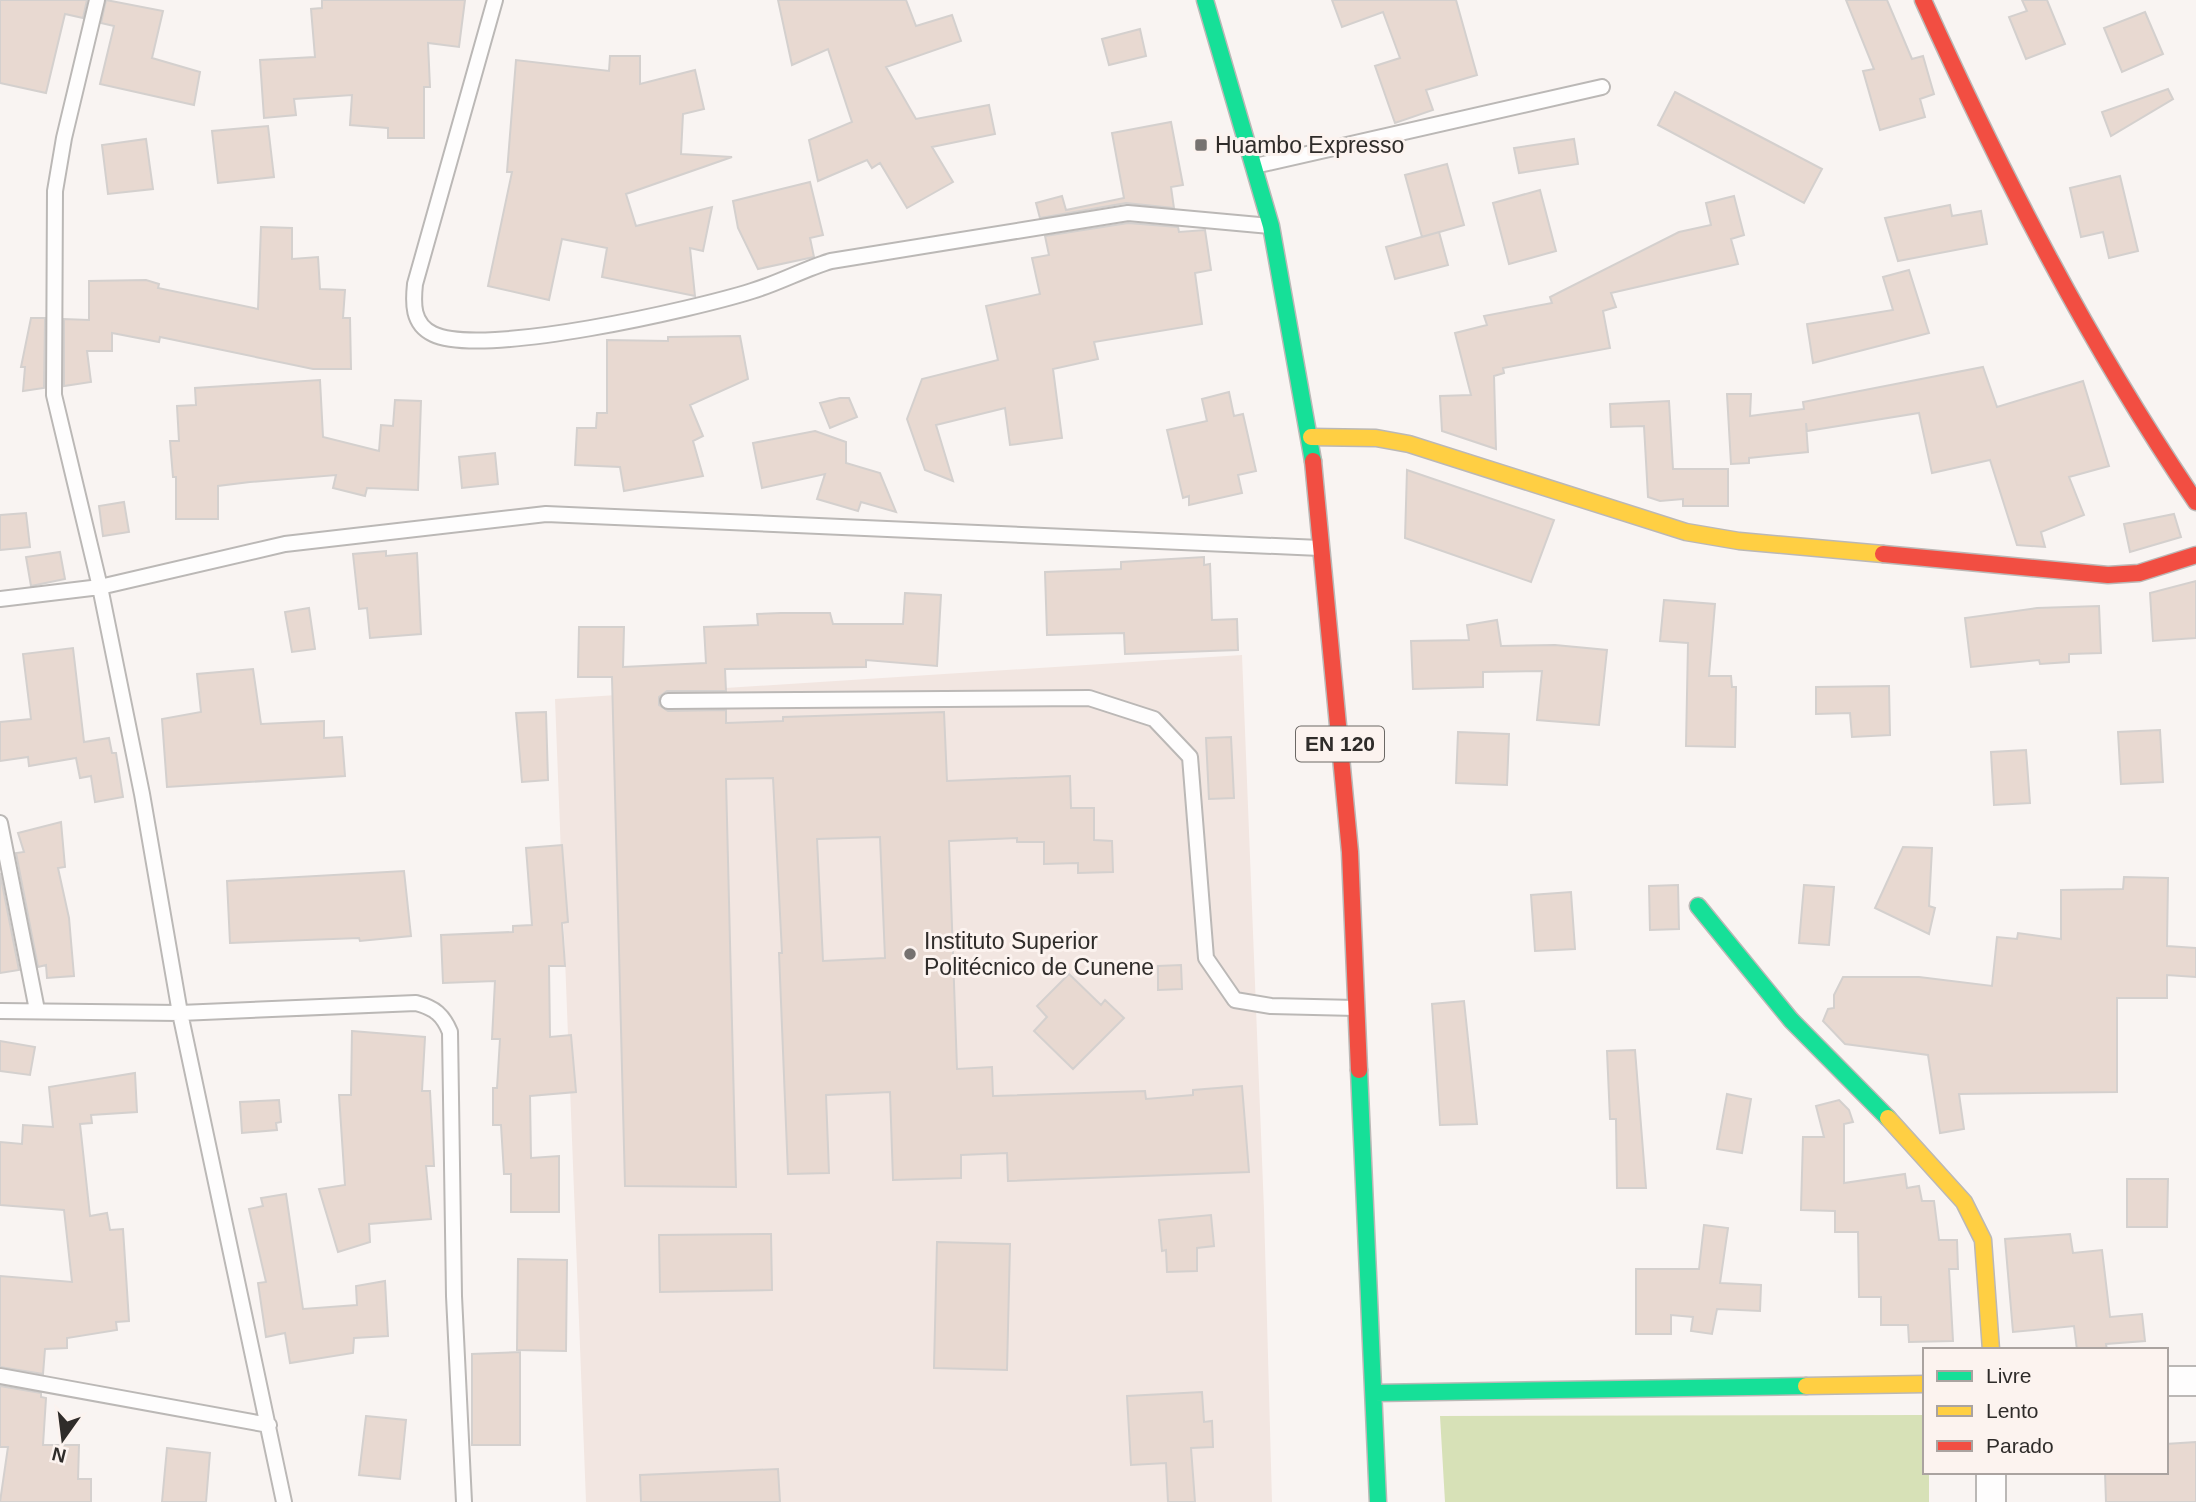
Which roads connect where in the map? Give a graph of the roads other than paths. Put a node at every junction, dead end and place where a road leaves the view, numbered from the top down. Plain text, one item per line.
1 (97, 0) edge
2 (495, 0) edge
3 (1205, 0) edge
4 (1923, 0) edge
5 (1602, 87) dead end
6 (1256, 166) junction
7 (1271, 226) junction
8 (1311, 437) junction
9 (2196, 502) edge
10 (1322, 548) junction
11 (2196, 555) edge
12 (100, 587) junction
13 (0, 599) edge
14 (668, 701) dead end
15 (0, 823) edge
16 (1698, 906) dead end
17 (1357, 1008) junction
18 (37, 1010) junction
19 (0, 1011) edge
20 (180, 1013) junction
21 (1992, 1348) edge
22 (0, 1376) edge
23 (2168, 1381) edge
24 (2196, 1381) edge
25 (1923, 1384) edge
26 (1375, 1393) junction
27 (269, 1426) junction
28 (1991, 1474) edge
29 (284, 1502) edge
30 (464, 1502) edge
31 (1378, 1502) edge
32 (1991, 1502) edge

1 - 12 lane
2 - 7 lane
3 - 6 street, EN 120
4 - 9 street
5 - 6 lane
6 - 7 street, EN 120
7 - 8 street, EN 120
8 - 10 street, EN 120
8 - 11 street
10 - 12 lane
10 - 17 street, EN 120
12 - 13 lane
12 - 20 lane
14 - 17 lane
15 - 18 lane
16 - 21 street
17 - 26 street, EN 120
18 - 19 lane
18 - 20 lane
20 - 27 lane
20 - 30 lane
22 - 27 lane
23 - 24 street
25 - 26 street
26 - 31 street, EN 120
27 - 29 lane
28 - 32 street

